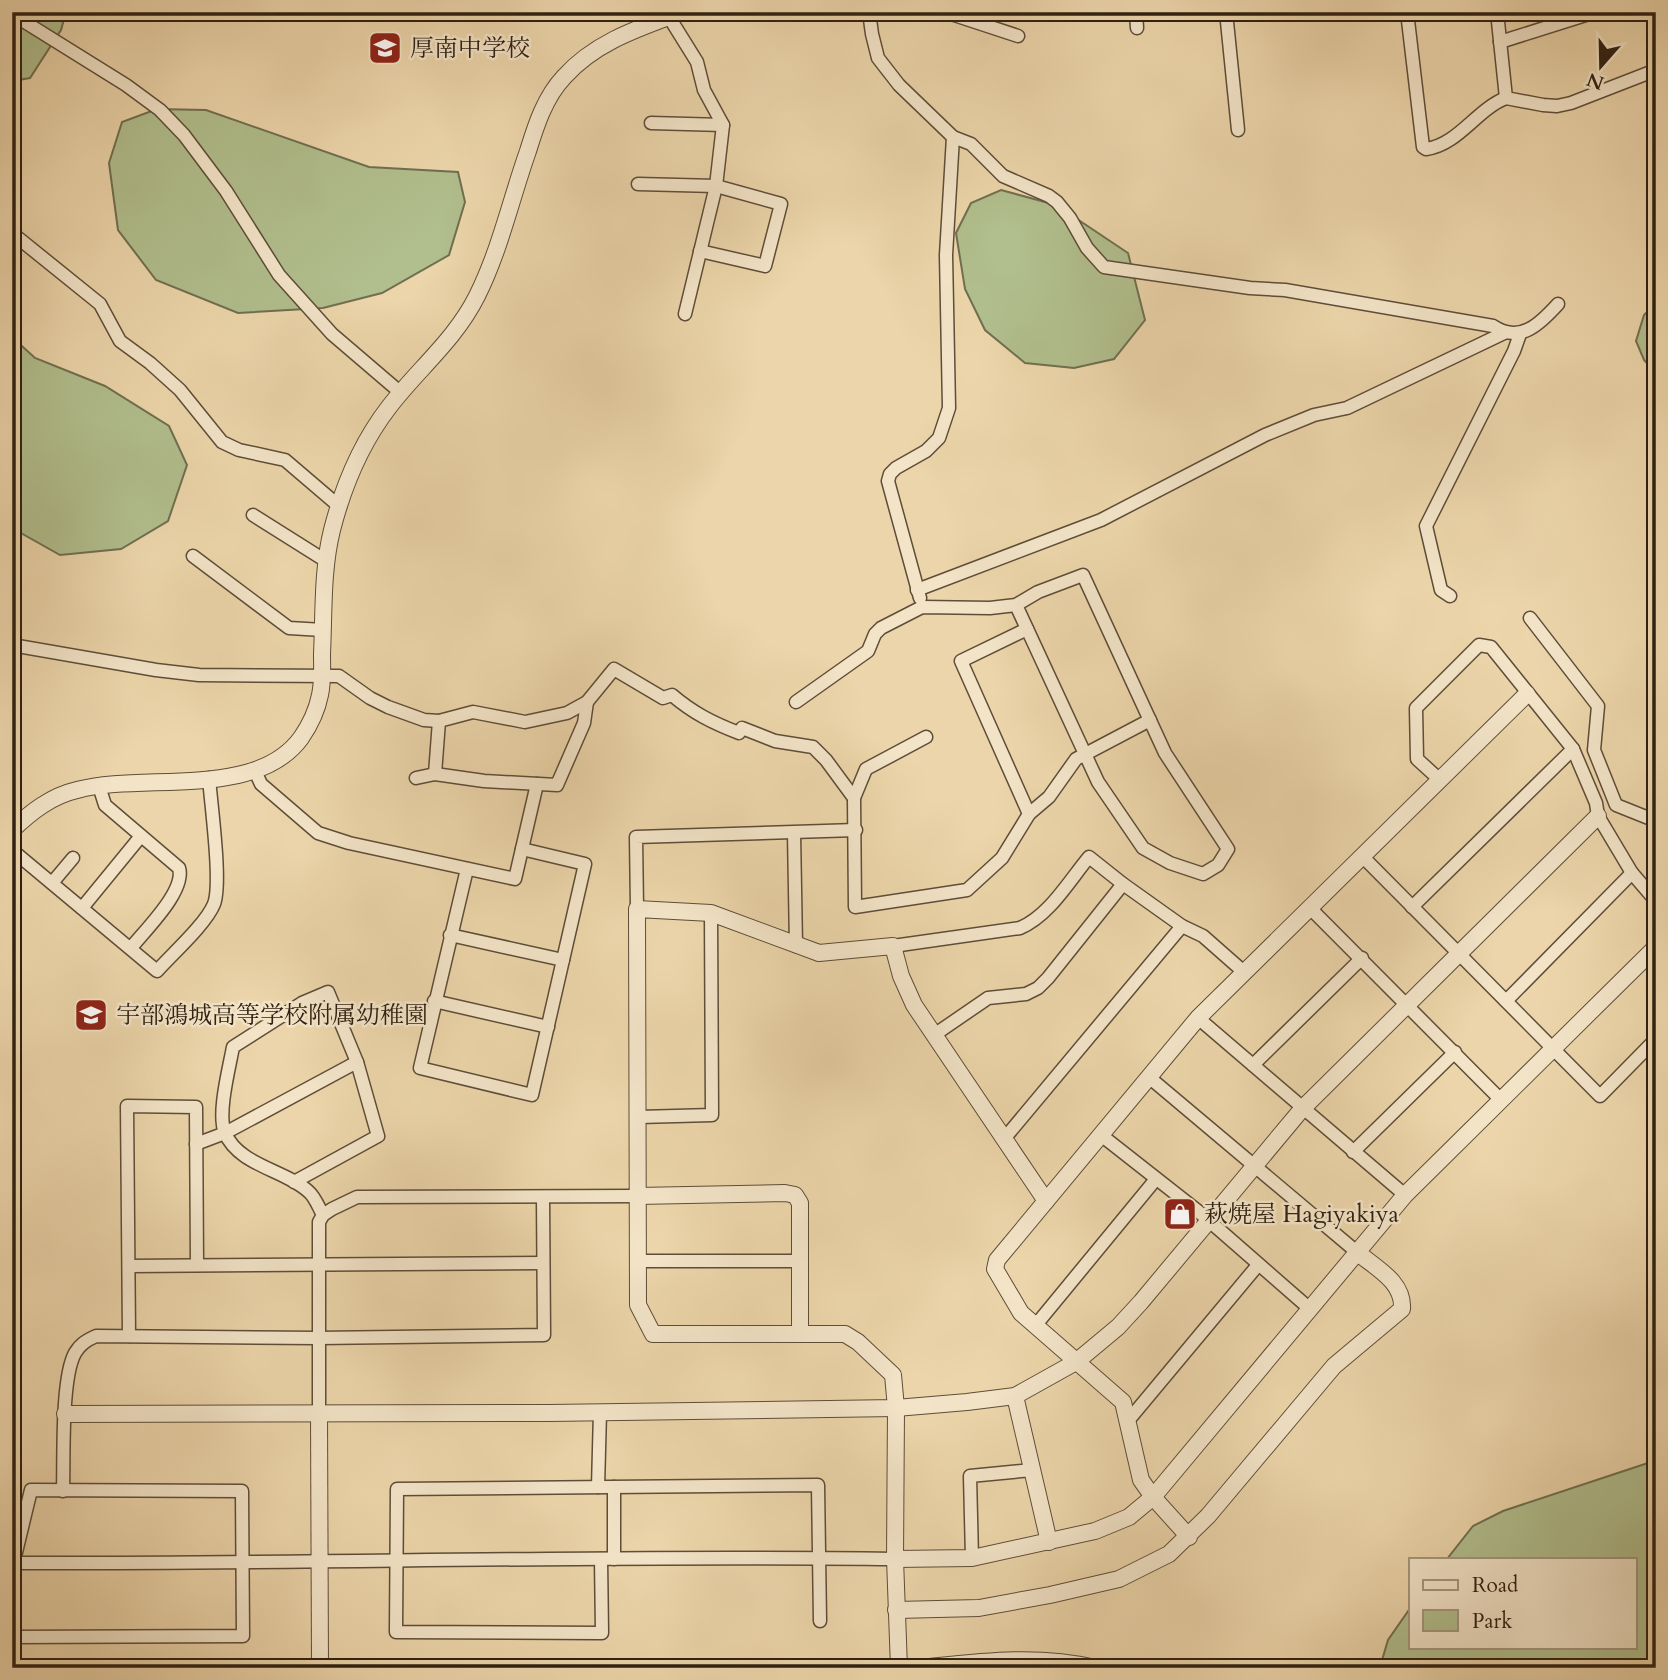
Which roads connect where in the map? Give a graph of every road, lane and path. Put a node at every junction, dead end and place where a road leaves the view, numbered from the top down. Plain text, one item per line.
1 (869, 12) edge
2 (945, 12) edge
3 (1136, 12) edge
4 (1226, 12) edge
5 (1407, 12) edge
6 (1497, 12) edge
7 (1595, 12) edge
8 (12, 13) edge
9 (675, 15) edge
10 (1137, 28) dead end
11 (1018, 36) dead end
12 (1500, 42) junction
13 (1656, 70) edge
14 (1506, 99) junction
15 (651, 123) dead end
16 (723, 125) junction
17 (1238, 130) dead end
18 (953, 137) junction
19 (638, 184) dead end
20 (716, 186) junction
21 (12, 233) edge
22 (700, 251) junction
23 (1558, 304) dead end
24 (685, 314) dead end
25 (1504, 333) junction
26 (1520, 334) junction
27 (401, 393) junction
28 (340, 508) junction
29 (253, 515) dead end
30 (193, 556) dead end
31 (326, 561) junction
32 (917, 590) junction
33 (1450, 596) dead end
34 (1016, 605) junction
35 (922, 607) junction
36 (1530, 618) dead end
37 (1027, 629) junction
38 (323, 630) junction
39 (12, 645) edge
40 (321, 676) junction
41 (1527, 694) junction
42 (587, 702) junction
43 (796, 702) dead end
44 (1150, 720) junction
45 (439, 721) junction
46 (926, 737) dead end
47 (1573, 749) junction
48 (1084, 754) junction
49 (255, 771) junction
50 (435, 774) junction
51 (209, 778) junction
52 (415, 778) dead end
53 (1440, 780) junction
54 (537, 784) junction
55 (99, 786) junction
56 (854, 798) junction
57 (1029, 814) junction
58 (1598, 816) junction
59 (1656, 821) edge
60 (12, 830) edge
61 (856, 830) junction
62 (794, 833) junction
63 (141, 836) junction
64 (522, 849) junction
65 (12, 850) edge
66 (1363, 857) junction
67 (73, 858) dead end
68 (467, 869) junction
69 (1632, 873) junction
70 (52, 883) junction
71 (1123, 884) junction
72 (1656, 901) edge
73 (1412, 907) junction
74 (82, 908) junction
75 (636, 909) junction
76 (1311, 909) junction
77 (711, 913) junction
78 (1182, 926) junction
79 (450, 935) junction
80 (796, 946) junction
81 (893, 946) junction
82 (1656, 947) edge
83 (131, 948) junction
84 (1458, 955) junction
85 (1362, 958) junction
86 (563, 960) junction
87 (1245, 973) junction
88 (434, 1001) junction
89 (1506, 1001) junction
90 (1408, 1005) junction
91 (1198, 1018) junction
92 (548, 1027) junction
93 (934, 1035) junction
94 (1656, 1040) edge
95 (1552, 1049) junction
96 (1455, 1052) junction
97 (357, 1062) junction
98 (1253, 1065) junction
99 (1150, 1079) junction
100 (1501, 1100) junction
101 (1302, 1109) junction
102 (639, 1117) junction
103 (225, 1133) junction
104 (1101, 1135) junction
105 (1004, 1139) junction
106 (197, 1144) junction
107 (1353, 1152) junction
108 (1254, 1167) junction
109 (1156, 1179) junction
110 (295, 1182) junction
111 (1405, 1195) junction
112 (637, 1196) junction
113 (544, 1197) junction
114 (1046, 1201) junction
115 (323, 1215) junction
116 (1209, 1221) junction
117 (1358, 1253) junction
118 (638, 1261) junction
119 (799, 1261) junction
120 (542, 1263) junction
121 (318, 1264) junction
122 (197, 1265) junction
123 (1258, 1265) junction
124 (129, 1266) junction
125 (1310, 1309) junction
126 (1034, 1326) junction
127 (800, 1334) junction
128 (129, 1336) junction
129 (318, 1338) junction
130 (1076, 1362) junction
131 (1015, 1396) junction
132 (896, 1408) junction
133 (319, 1412) junction
134 (600, 1412) junction
135 (65, 1414) junction
136 (1128, 1422) junction
137 (1032, 1470) junction
138 (598, 1487) junction
139 (614, 1487) junction
140 (63, 1491) junction
141 (1153, 1497) junction
142 (1189, 1537) junction
143 (1049, 1542) junction
144 (820, 1558) junction
145 (972, 1558) junction
146 (607, 1559) junction
147 (895, 1559) junction
148 (395, 1560) junction
149 (319, 1561) junction
150 (242, 1564) junction
151 (13, 1566) edge
152 (897, 1610) junction
153 (820, 1621) dead end
154 (12, 1637) edge
155 (320, 1668) edge
156 (899, 1668) edge
157 (920, 1668) edge
158 (1095, 1668) edge

1 - 18 street
2 - 11 street
3 - 10 street
4 - 17 street
5 - 14 street
6 - 12 street
7 - 12 street
8 - 27 street
9 - 16 street
9 - 27 street
12 - 14 street
13 - 14 street
15 - 16 street
16 - 20 street
18 - 25 street
18 - 32 street
19 - 20 street
20 - 22 street
20 - 22 street
21 - 28 street
22 - 24 street
23 - 26 street
25 - 26 street
25 - 32 street
26 - 33 street
27 - 28 street
28 - 31 street
29 - 31 street
30 - 38 street
31 - 38 street
32 - 35 street
34 - 35 street
34 - 37 street
34 - 44 street
35 - 43 street
36 - 59 street
37 - 48 street
37 - 57 street
38 - 40 street
39 - 40 street
40 - 45 street
40 - 49 street
41 - 47 street
41 - 53 street
41 - 53 street
42 - 45 street
42 - 54 street
42 - 56 street
44 - 48 street
44 - 48 street
45 - 50 street
46 - 56 street
47 - 58 street
47 - 73 street
48 - 57 street
49 - 51 street
49 - 68 street
50 - 52 street
50 - 54 street
51 - 55 street
51 - 83 street
53 - 66 street
54 - 64 street
55 - 60 street
55 - 63 street
56 - 61 street
57 - 61 street
58 - 69 street
58 - 84 street
61 - 62 street
62 - 75 street
62 - 80 street
63 - 74 street
63 - 83 street
64 - 68 street
64 - 86 street
65 - 70 street
66 - 73 street
66 - 76 street
67 - 70 street
68 - 79 street
69 - 72 street
69 - 89 street
70 - 74 street
71 - 78 street
71 - 81 street
71 - 93 street
73 - 84 street
74 - 83 street
75 - 77 street
75 - 102 street
76 - 85 street
76 - 87 street
77 - 80 street
77 - 102 street
78 - 87 street
78 - 105 street
79 - 86 street
79 - 88 street
80 - 81 street
81 - 93 street
82 - 95 street
84 - 89 street
84 - 90 street
85 - 90 street
85 - 98 street
86 - 92 street
87 - 91 street
88 - 92 street
88 - 92 street
89 - 95 street
90 - 96 street
90 - 101 street
91 - 98 street
91 - 99 street
93 - 105 street
94 - 95 street
95 - 100 street
96 - 100 street
96 - 107 street
97 - 103 street
97 - 103 street
97 - 110 street
98 - 101 street
99 - 104 street
99 - 108 street
100 - 111 street
101 - 107 street
101 - 108 street
102 - 112 street
103 - 106 street
103 - 110 street
104 - 109 street
104 - 114 street
105 - 114 street
106 - 122 street
106 - 124 street
107 - 111 street
108 - 116 street
108 - 117 street
109 - 116 street
109 - 126 street
110 - 115 street
111 - 117 street
112 - 113 street
112 - 118 street
112 - 119 street
113 - 115 street
113 - 120 street
114 - 126 street
115 - 121 street
116 - 123 street
116 - 130 street
117 - 125 street
117 - 142 street
118 - 119 street
118 - 127 street
119 - 127 street
120 - 121 street
120 - 129 street
121 - 122 street
121 - 129 street
122 - 124 street
123 - 125 street
123 - 136 street
124 - 128 street
125 - 141 street
126 - 130 street
127 - 132 street
128 - 129 street
128 - 135 street
129 - 133 street
130 - 131 street
130 - 136 street
131 - 132 street
131 - 137 street
132 - 134 street
132 - 147 street
133 - 134 street
133 - 135 street
133 - 149 street
134 - 138 street
135 - 140 street
136 - 141 street
137 - 143 street
137 - 145 street
138 - 139 street
138 - 148 street
139 - 144 street
139 - 146 street
140 - 150 street
140 - 151 street
141 - 142 street
141 - 143 street
142 - 152 street
143 - 145 street
144 - 146 street
144 - 147 street
144 - 153 street
145 - 147 street
146 - 148 street
146 - 148 street
147 - 152 street
148 - 149 street
149 - 150 street
149 - 155 street
150 - 151 street
150 - 154 street
152 - 156 street
157 - 158 street

